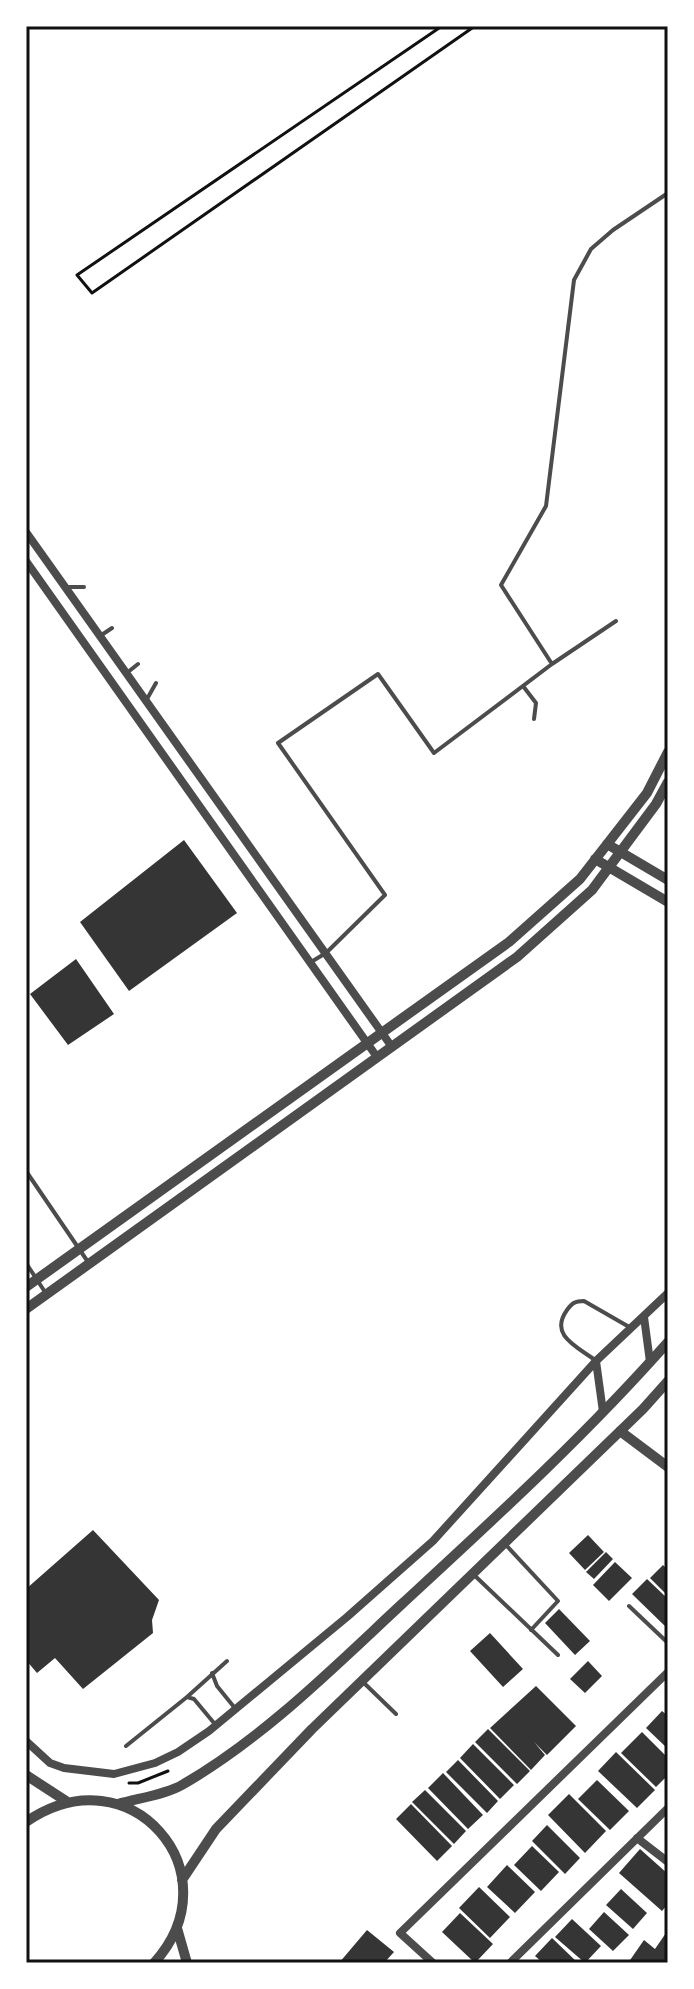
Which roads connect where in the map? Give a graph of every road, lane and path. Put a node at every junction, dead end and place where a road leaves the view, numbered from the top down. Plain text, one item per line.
1 (442, 26) edge
2 (475, 26) edge
3 (668, 193) edge
4 (26, 532) edge
5 (26, 561) edge
6 (65, 587) junction
7 (84, 587) dead end
8 (616, 621) dead end
9 (112, 628) dead end
10 (100, 636) junction
11 (138, 664) dead end
12 (552, 664) junction
13 (126, 673) junction
14 (156, 683) dead end
15 (523, 685) junction
16 (146, 701) junction
17 (534, 719) dead end
18 (668, 752) edge
19 (668, 782) edge
20 (607, 844) junction
21 (621, 851) junction
22 (595, 859) junction
23 (609, 867) junction
24 (668, 880) edge
25 (668, 902) edge
26 (326, 953) junction
27 (311, 962) junction
28 (383, 1034) junction
29 (368, 1044) junction
30 (392, 1047) junction
31 (377, 1057) junction
32 (26, 1171) edge
33 (79, 1249) junction
34 (26, 1263) edge
35 (89, 1264) junction
36 (36, 1280) junction
37 (26, 1287) edge
38 (668, 1293) edge
39 (46, 1294) junction
40 (26, 1309) edge
41 (644, 1317) junction
42 (631, 1328) junction
43 (668, 1342) edge
44 (596, 1361) junction
45 (650, 1362) junction
46 (668, 1381) edge
47 (603, 1412) junction
48 (620, 1431) junction
49 (668, 1467) edge
50 (505, 1544) junction
51 (473, 1574) junction
52 (629, 1606) dead end
53 (531, 1630) junction
54 (668, 1643) edge
55 (558, 1655) dead end
56 (227, 1661) dead end
57 (668, 1672) edge
58 (212, 1673) junction
59 (362, 1681) junction
60 (187, 1697) junction
61 (236, 1709) junction
62 (396, 1714) dead end
63 (216, 1725) junction
64 (26, 1741) edge
65 (126, 1746) dead end
66 (26, 1775) edge
67 (66, 1801) junction
68 (118, 1804) junction
69 (668, 1808) edge
70 (26, 1822) edge
71 (637, 1838) junction
72 (668, 1862) edge
73 (182, 1880) junction
74 (177, 1928) junction
75 (154, 1963) edge
76 (187, 1963) edge
77 (433, 1963) edge
78 (510, 1963) edge

1 - 2 path
3 - 12 lane
4 - 6 street
5 - 27 street
6 - 7 lane
6 - 10 street
8 - 12 lane
9 - 10 lane
10 - 13 street
11 - 13 lane
12 - 15 lane
13 - 16 street
14 - 16 lane
15 - 17 lane
15 - 26 lane
16 - 26 street
18 - 20 street
19 - 21 street
20 - 21 street
20 - 22 street
21 - 23 street
21 - 24 street
22 - 23 street
22 - 28 street
23 - 25 street
23 - 30 street
26 - 27 lane
26 - 28 street
27 - 29 street
28 - 29 street
28 - 30 street
29 - 31 street
29 - 33 street
30 - 31 street
31 - 35 street
32 - 33 lane
33 - 35 lane
33 - 36 street
34 - 36 lane
35 - 39 street
36 - 37 street
36 - 39 lane
38 - 41 street
39 - 40 street
41 - 42 street
41 - 45 street
42 - 44 street
42 - 44 lane
43 - 45 street
44 - 47 street
44 - 61 street
45 - 47 street
46 - 48 street
47 - 68 street
48 - 49 street
48 - 50 street
50 - 51 street
50 - 53 lane
51 - 53 lane
51 - 59 street
52 - 54 lane
53 - 55 lane
56 - 58 lane
57 - 77 street
58 - 60 lane
58 - 61 lane
59 - 62 lane
59 - 73 street
60 - 63 lane
60 - 65 lane
61 - 63 street
63 - 64 street
66 - 67 street
67 - 68 street
67 - 70 street
68 - 73 street
69 - 71 street
71 - 72 street
71 - 78 street
73 - 74 street
74 - 75 street
74 - 76 street

